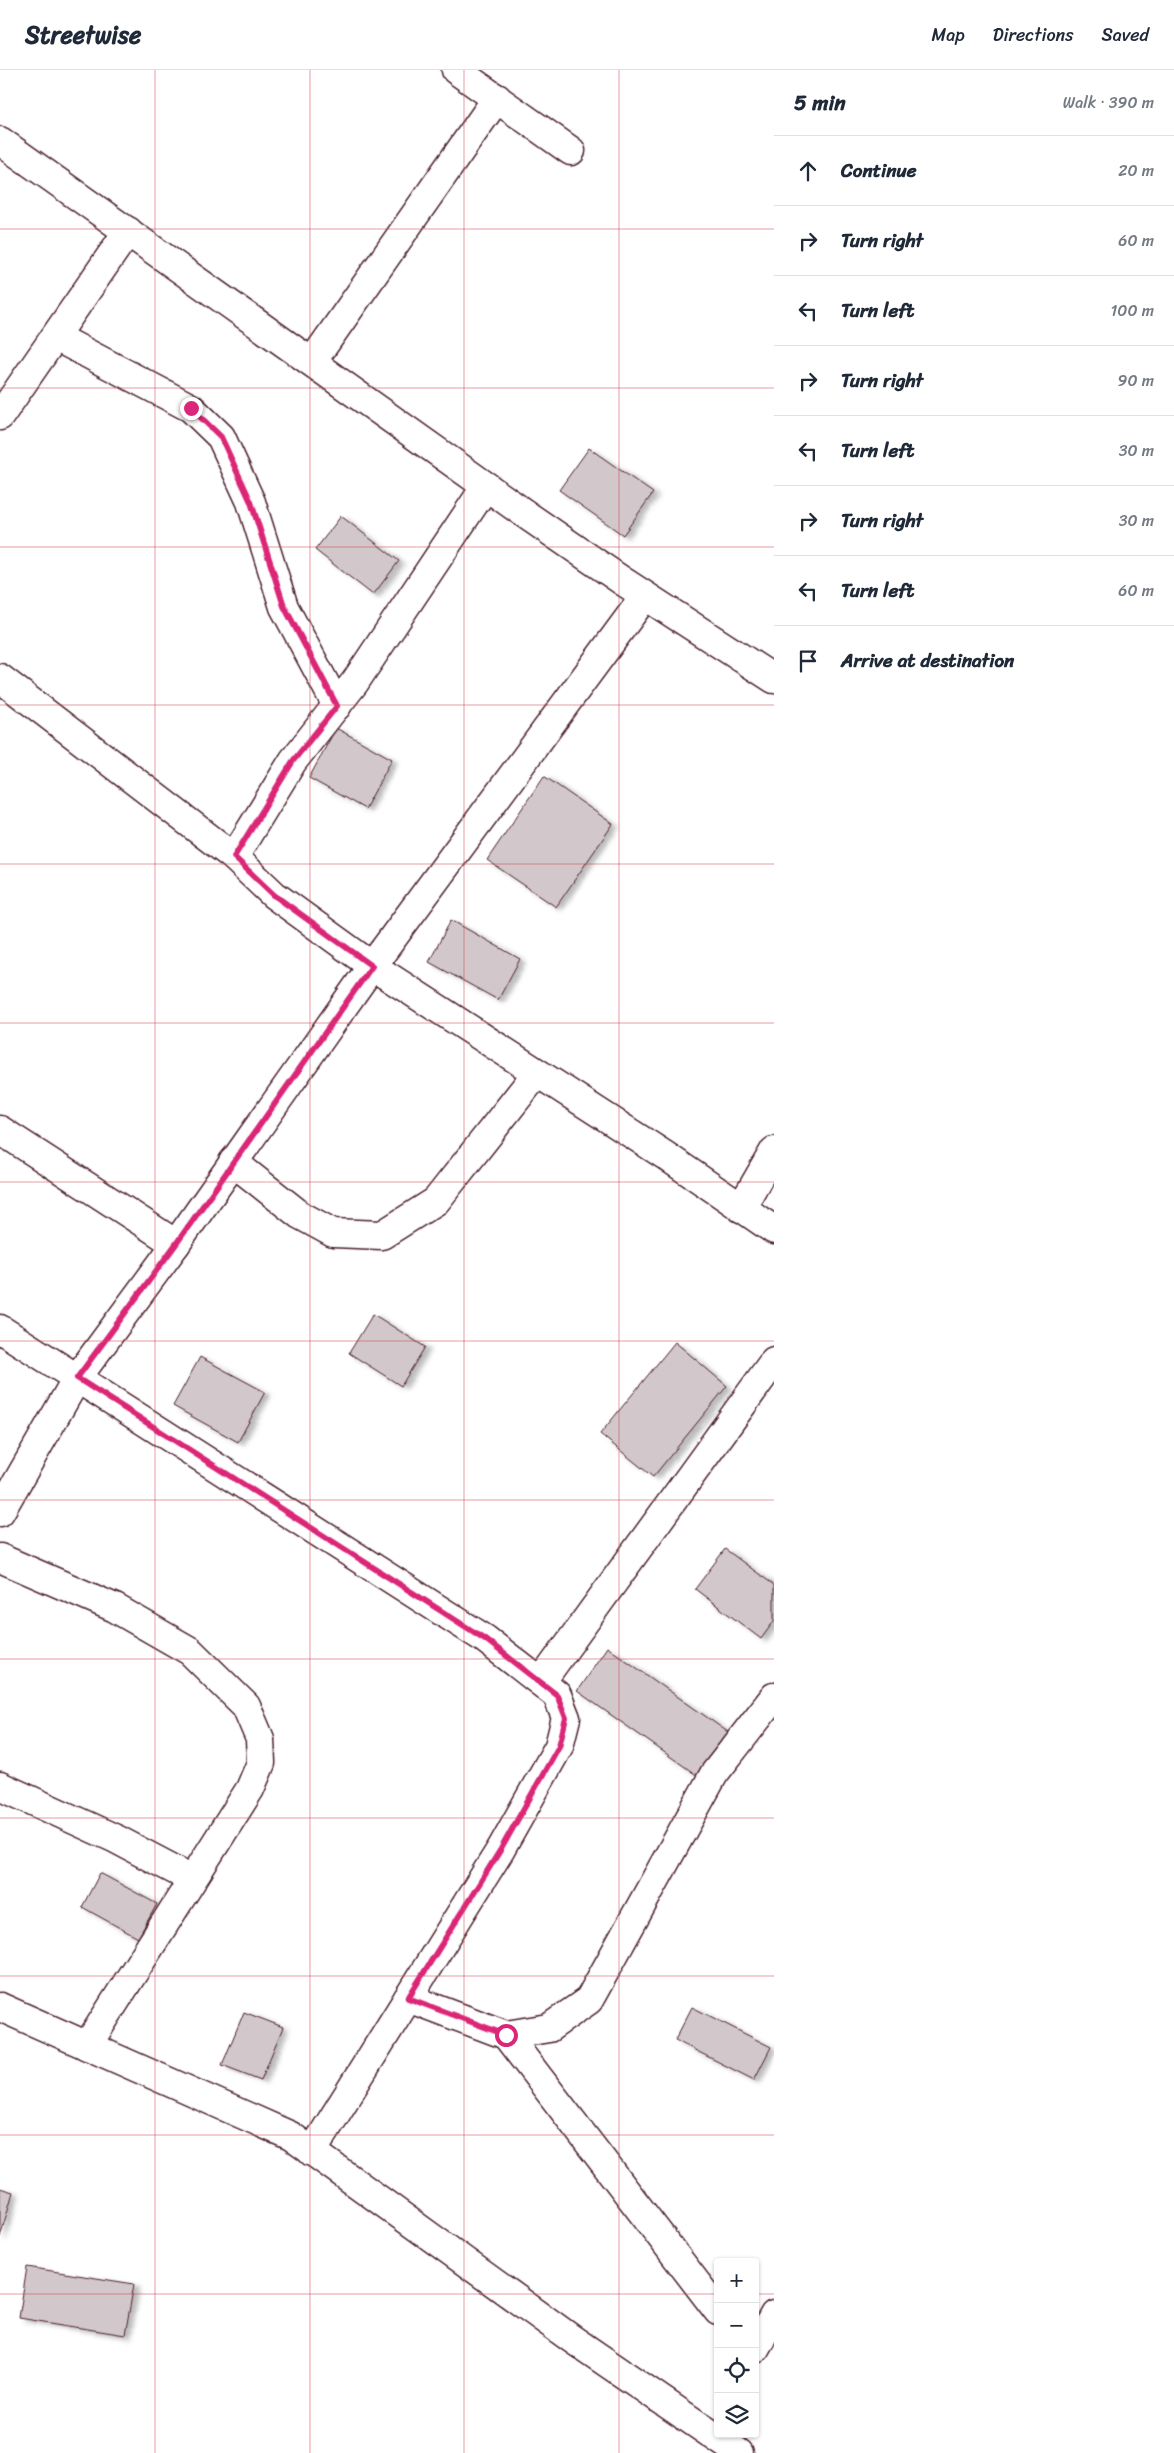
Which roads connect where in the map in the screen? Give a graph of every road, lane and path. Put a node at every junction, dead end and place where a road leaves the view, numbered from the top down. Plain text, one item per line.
1 (456, 70) edge
2 (496, 98) junction
3 (0, 141) edge
4 (571, 151) dead end
5 (128, 232) junction
6 (56, 337) junction
7 (312, 362) junction
8 (0, 416) edge
9 (486, 486) junction
10 (645, 596) junction
11 (0, 678) edge
12 (774, 679) edge
13 (337, 706) junction
14 (234, 857) junction
15 (372, 966) junction
16 (537, 1073) junction
17 (0, 1130) edge
18 (774, 1151) edge
19 (233, 1162) junction
20 (741, 1208) junction
21 (774, 1230) edge
22 (176, 1244) junction
23 (0, 1328) edge
24 (774, 1361) edge
25 (77, 1378) junction
26 (0, 1512) edge
27 (0, 1558) edge
28 (541, 1682) junction
29 (774, 1697) edge
30 (0, 1786) edge
31 (192, 1879) junction
32 (408, 1998) junction
33 (0, 2007) edge
34 (506, 2035) junction
35 (87, 2046) junction
36 (312, 2152) junction
37 (714, 2306) edge
38 (774, 2315) edge
39 (756, 2348) edge
40 (713, 2424) edge
41 (739, 2453) edge

1 - 2 street
2 - 4 street
2 - 7 street
3 - 5 street
5 - 6 street
5 - 7 street
6 - 8 street
6 - 13 street
7 - 9 street
9 - 10 street
9 - 13 street
10 - 12 street
10 - 15 street
11 - 14 street
13 - 14 street
14 - 15 street
15 - 16 street
15 - 19 street
16 - 19 street
16 - 20 street
17 - 22 street
18 - 20 street
19 - 22 street
20 - 21 street
22 - 25 street
23 - 25 street
24 - 28 street
25 - 26 street
25 - 28 street
27 - 31 street
28 - 32 street
29 - 34 street
30 - 31 street
31 - 35 street
32 - 34 street
32 - 36 street
33 - 35 street
34 - 37 street
35 - 36 street
36 - 40 street
38 - 39 street
40 - 41 street

